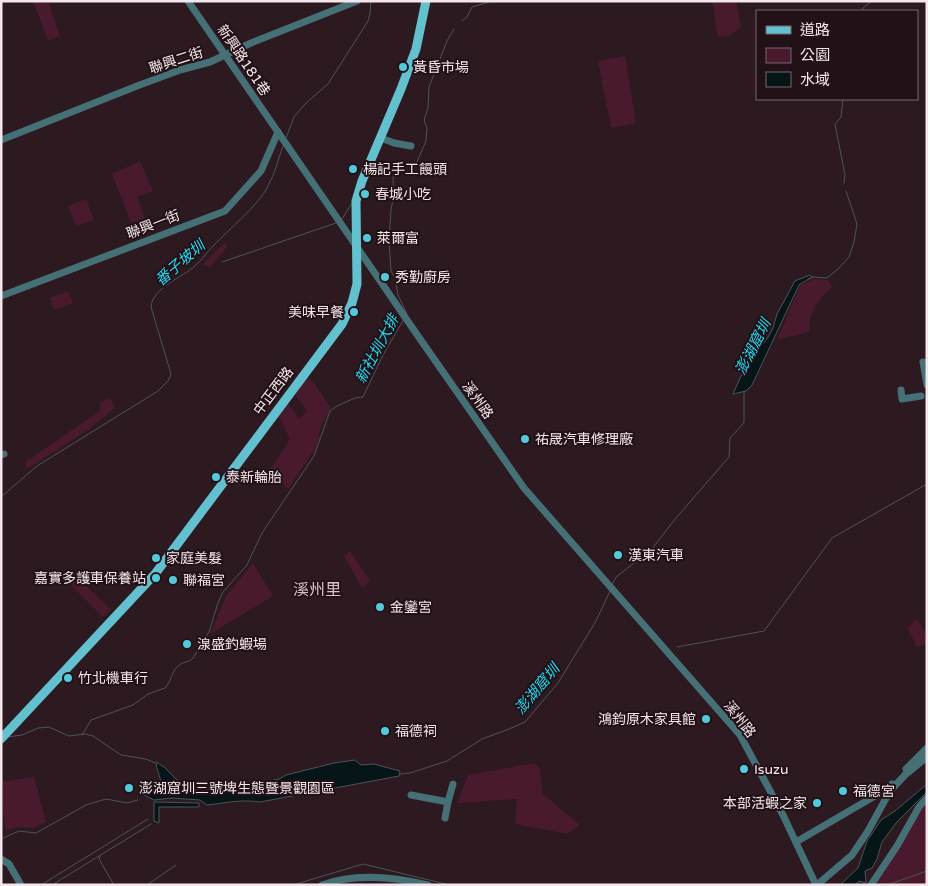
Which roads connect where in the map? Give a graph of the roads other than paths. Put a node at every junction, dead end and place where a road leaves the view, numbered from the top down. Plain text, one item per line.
1 (188, 1) edge
2 (357, 1) edge
3 (426, 1) edge
4 (225, 54) junction
5 (278, 132) junction
6 (381, 138) junction
7 (1, 140) edge
8 (411, 146) dead end
9 (357, 247) junction
10 (1, 296) edge
11 (924, 362) dead end
12 (927, 385) edge
13 (901, 390) dead end
14 (921, 396) dead end
15 (4, 736) edge
16 (926, 753) edge
17 (453, 784) dead end
18 (890, 788) junction
19 (411, 795) dead end
20 (927, 798) edge
21 (448, 802) junction
22 (444, 818) dead end
23 (796, 842) junction
24 (1, 859) edge
25 (21, 885) edge
26 (322, 885) edge
27 (428, 885) edge
28 (816, 885) edge
29 (871, 885) edge

1 - 4 street, 新興路181巷
2 - 4 street, 聯興二街
3 - 6 main road, 中正西路
4 - 5 street, 新興路181巷
4 - 7 street, 聯興二街
5 - 9 street, 新興路181巷
5 - 10 street, 聯興一街
6 - 8 street
6 - 9 main road, 中正西路
9 - 15 main road, 中正西路
9 - 23 street, 溪州路
11 - 12 street
13 - 14 street
16 - 18 street
17 - 21 street
18 - 23 street
18 - 28 street
19 - 21 street
20 - 29 street
21 - 22 street
23 - 28 street, 溪州路
24 - 25 street
26 - 27 street

